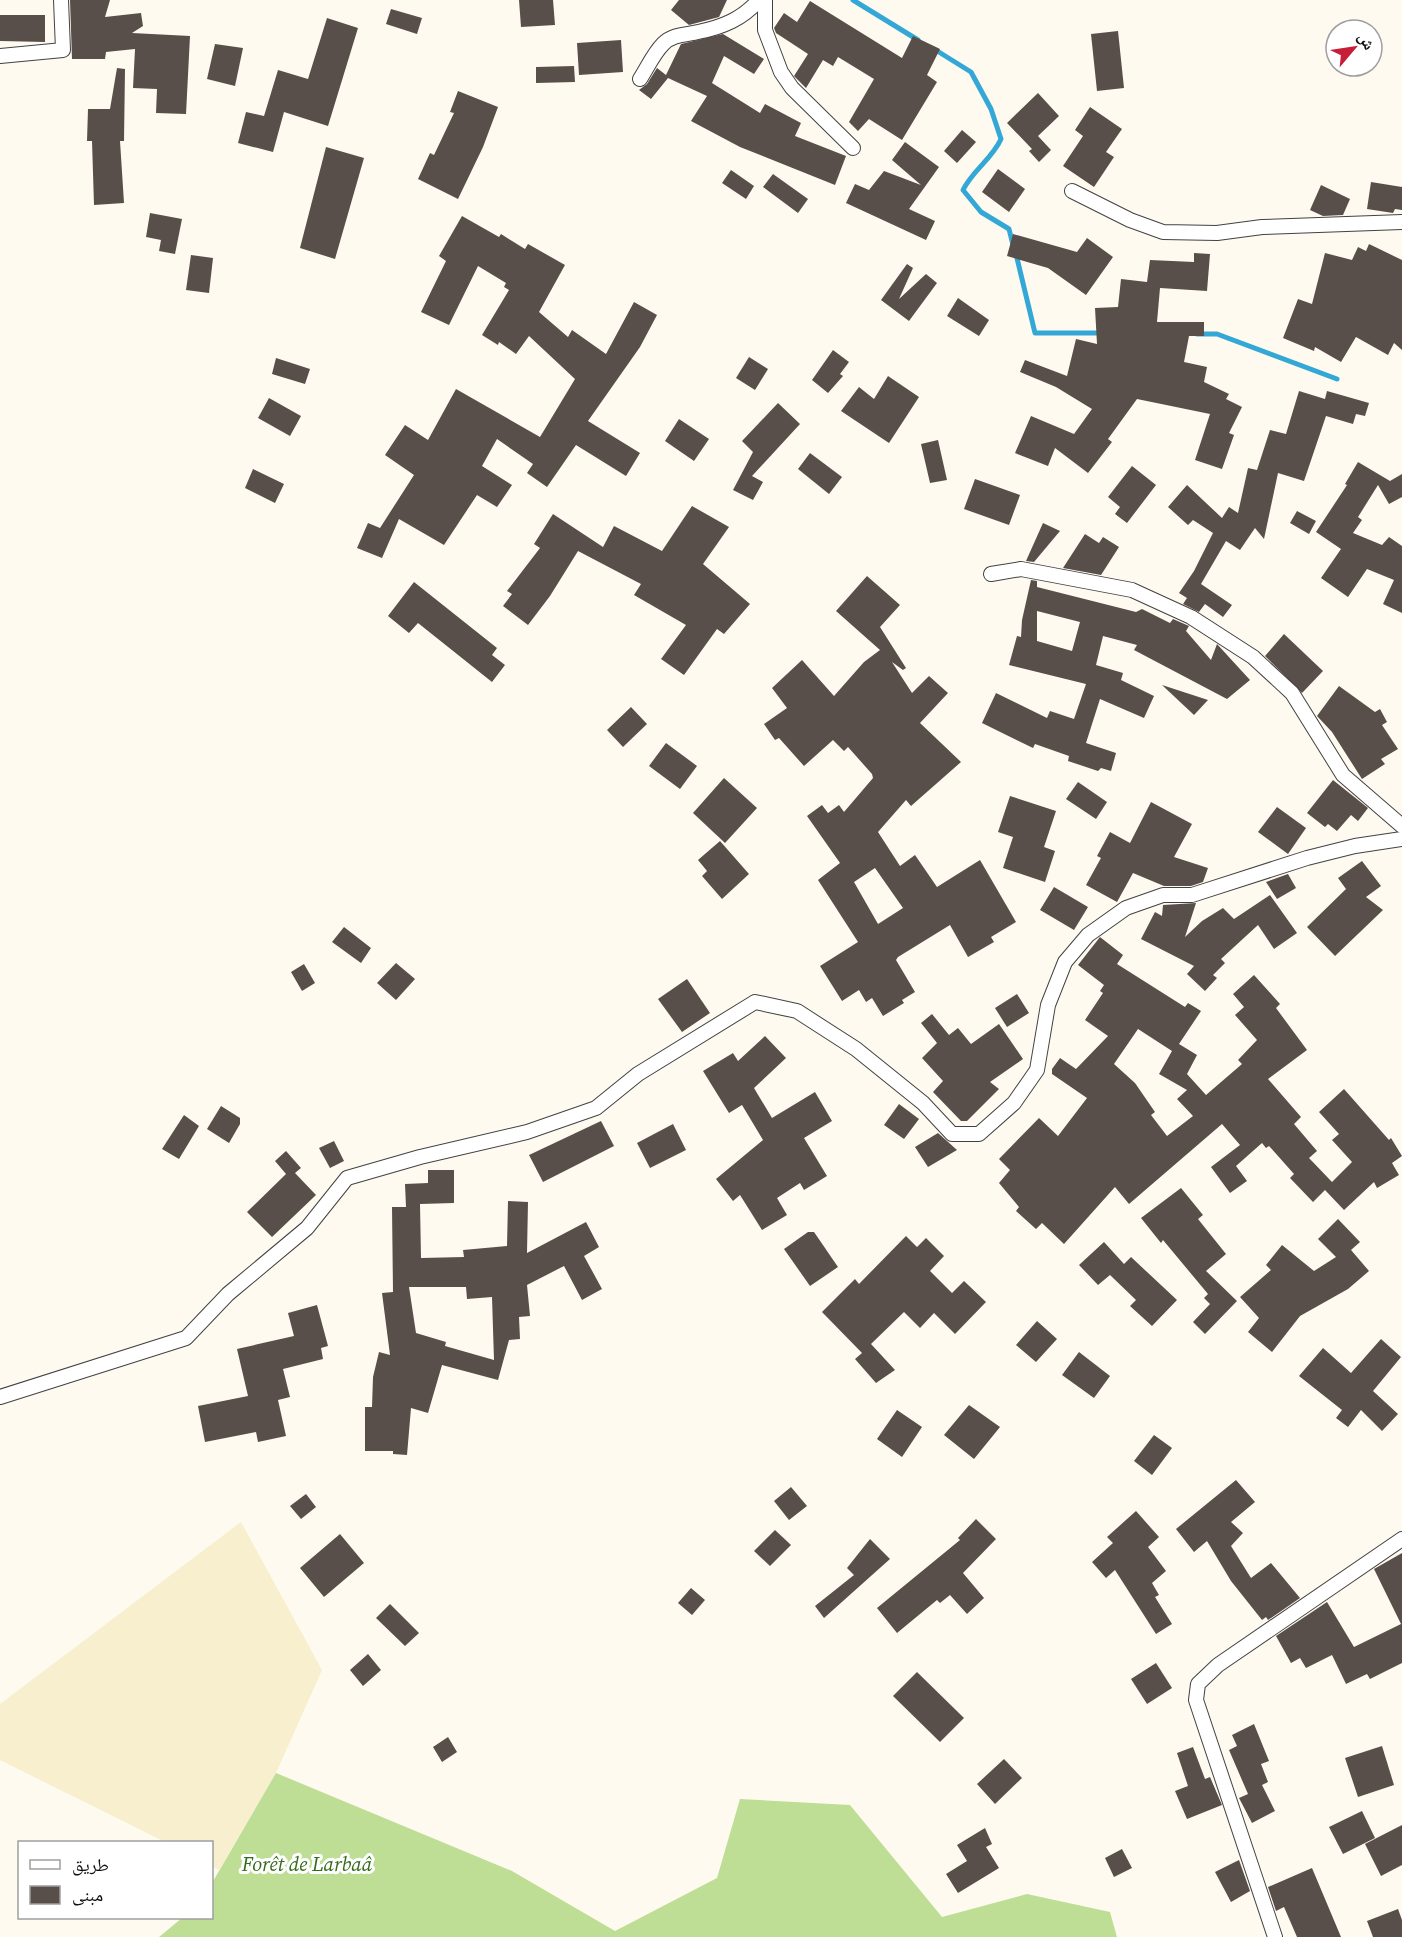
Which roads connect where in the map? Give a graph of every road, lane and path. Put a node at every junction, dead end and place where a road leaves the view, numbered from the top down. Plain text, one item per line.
1 (61, 0) edge
2 (759, 0) edge
3 (765, 0) edge
4 (0, 56) edge
5 (640, 79) dead end
6 (854, 148) dead end
7 (1072, 191) dead end
8 (1402, 222) edge
9 (991, 574) dead end
10 (1402, 826) edge
11 (1402, 839) edge
12 (0, 1397) edge
13 (1402, 1539) edge
14 (1275, 1937) edge

1 - 4 street
2 - 5 street
3 - 6 street
7 - 8 street
9 - 10 street
11 - 12 street
13 - 14 street

